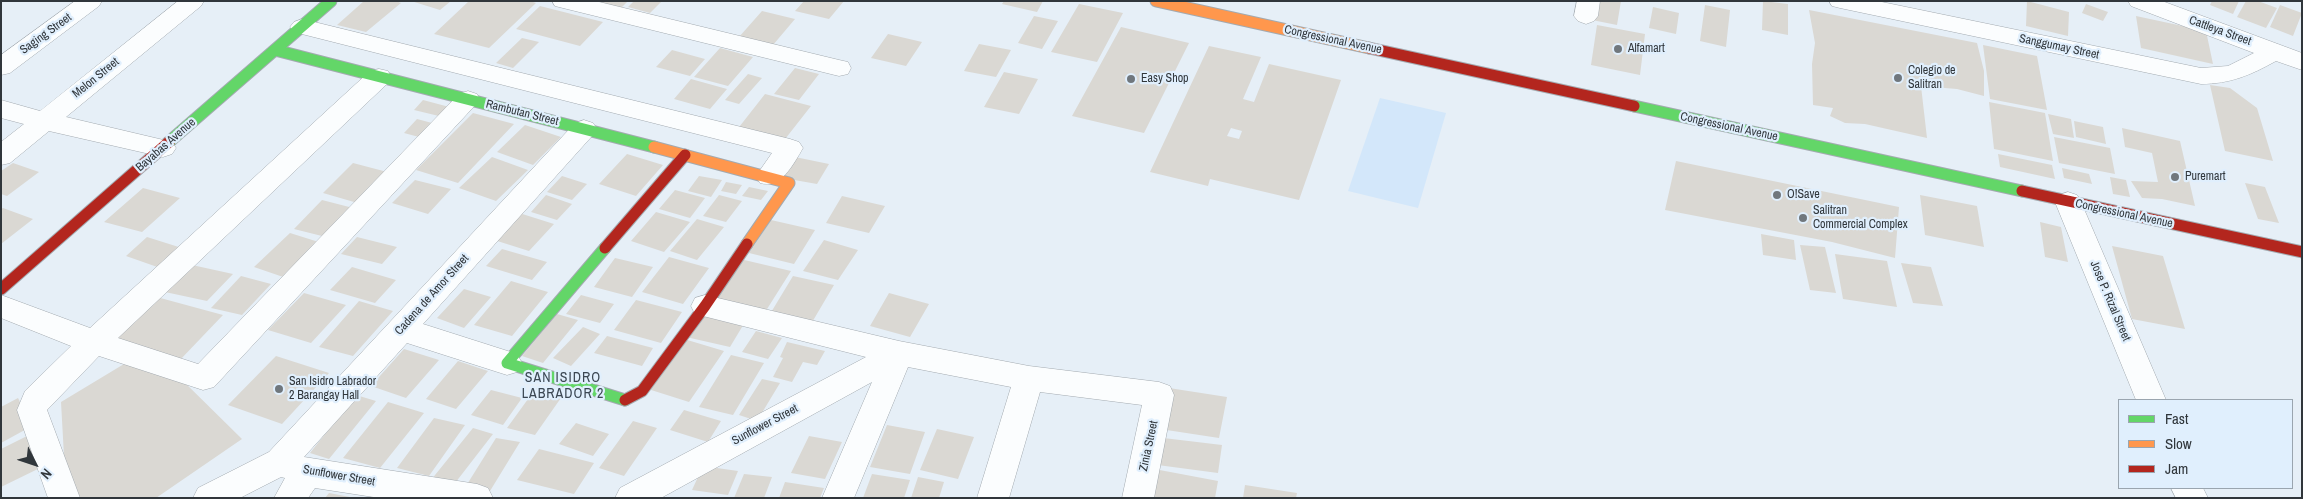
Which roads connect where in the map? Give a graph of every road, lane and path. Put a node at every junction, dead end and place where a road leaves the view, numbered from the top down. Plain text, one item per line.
1 (91, 1) edge
2 (193, 1) edge
3 (331, 1) edge
4 (564, 1) edge
5 (1156, 1) edge
6 (1840, 1) edge
7 (2138, 1) edge
8 (302, 27) junction
9 (275, 50) junction
10 (2275, 51) junction
11 (2302, 62) edge
12 (1, 67) edge
13 (839, 68) dead end
14 (379, 77) junction
15 (468, 100) junction
16 (1, 109) edge
17 (43, 121) junction
18 (584, 129) junction
19 (163, 148) junction
20 (685, 155) junction
21 (1, 156) edge
22 (768, 176) junction
23 (2068, 202) junction
24 (2302, 252) edge
25 (1, 289) edge
26 (1, 306) edge
27 (705, 306) junction
28 (401, 329) junction
29 (94, 342) junction
30 (899, 353) junction
31 (507, 363) junction
32 (1029, 378) junction
33 (2151, 399) edge
34 (293, 477) edge
35 (64, 498) edge
36 (209, 498) edge
37 (477, 498) edge
38 (631, 498) edge
39 (838, 498) edge
40 (994, 498) edge
41 (1138, 498) edge

1 - 12 street, Saging Street
2 - 17 street, Melon Street
3 - 8 street, Bayabas Avenue
4 - 13 street
5 - 23 street, Congressional Avenue
6 - 10 street, Sanggumay Street
7 - 10 street, Cattleya Street
8 - 9 street, Bayabas Avenue
8 - 22 street
9 - 14 street, Rambutan Street
9 - 19 street, Bayabas Avenue
10 - 11 street, Cattleya Street
14 - 15 street, Rambutan Street
14 - 29 street
15 - 18 street, Rambutan Street
15 - 29 street
16 - 17 street
17 - 19 street
17 - 21 street, Melon Street
18 - 20 street, Rambutan Street
18 - 28 street, Cadena de Amor Street
19 - 25 street, Bayabas Avenue
20 - 22 street, Rambutan Street
20 - 31 street
22 - 27 street, Rambutan Street
23 - 24 street, Congressional Avenue
23 - 33 street, Jose P. Rizal Street
26 - 29 street
27 - 30 street
27 - 31 street
28 - 31 street
28 - 34 street, Cadena de Amor Street
29 - 35 street
30 - 32 street
30 - 38 street, Sunflower Street
30 - 39 street
32 - 40 street
32 - 41 street, Zinia Street
34 - 36 street
34 - 37 street, Sunflower Street

